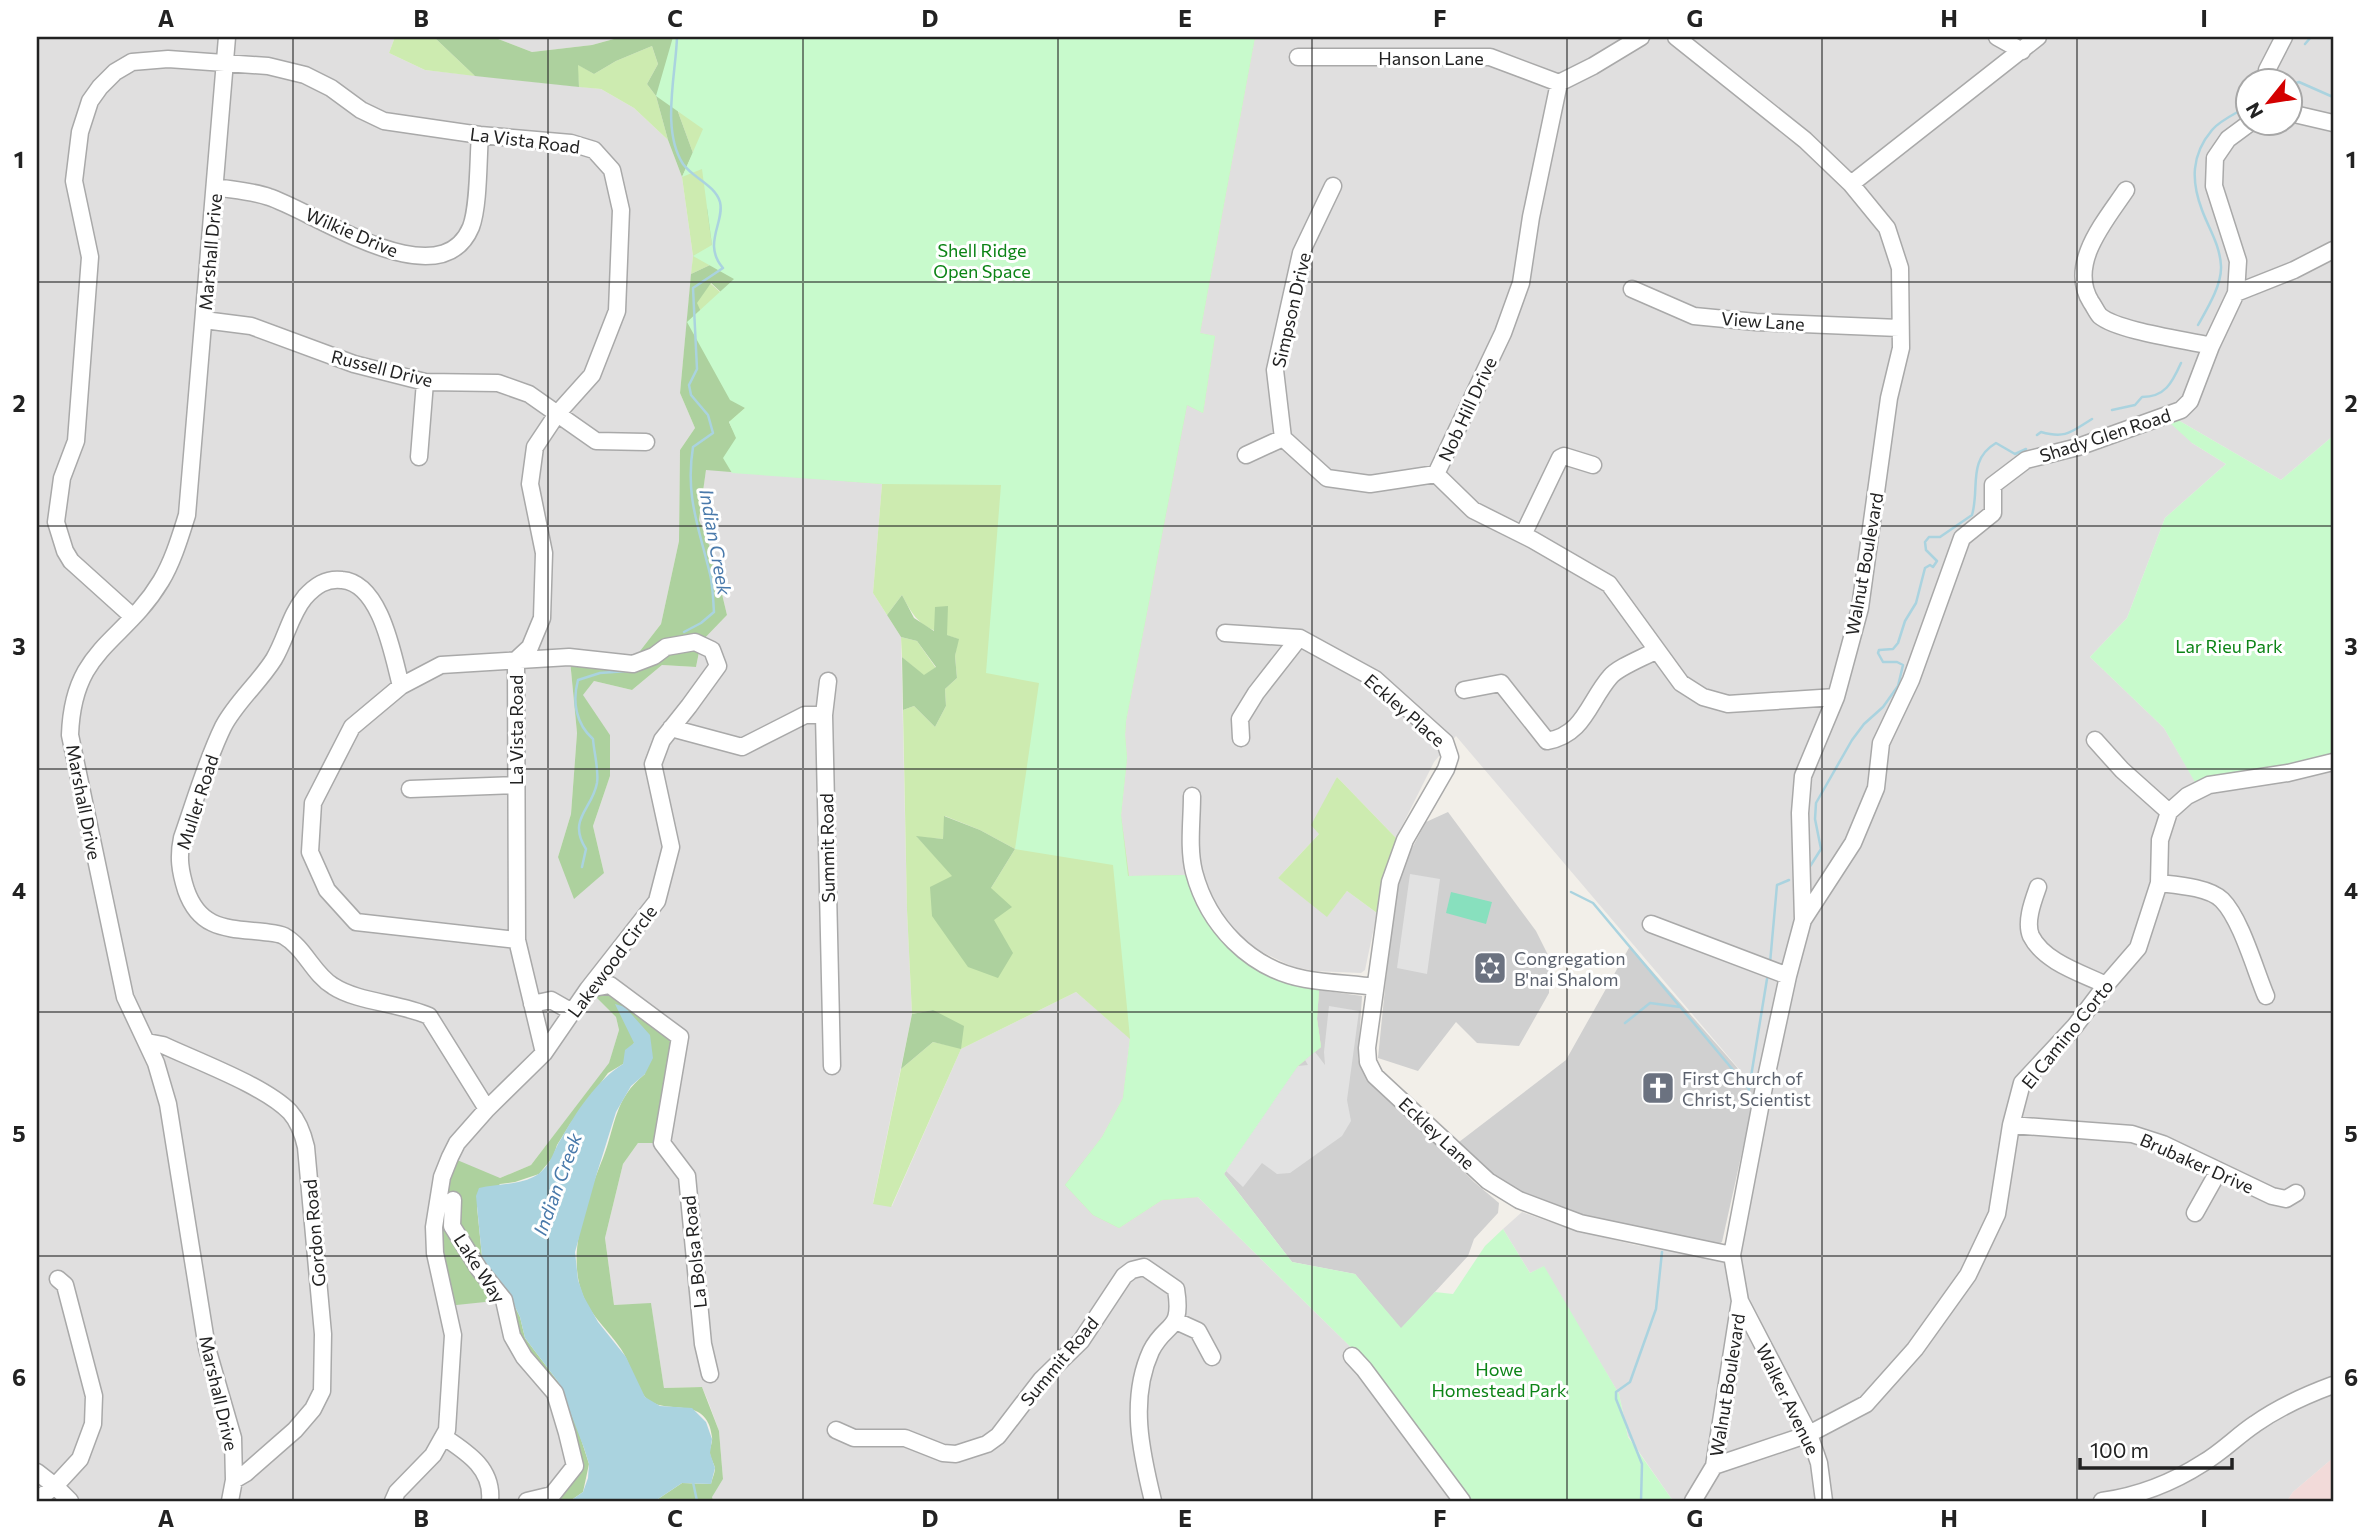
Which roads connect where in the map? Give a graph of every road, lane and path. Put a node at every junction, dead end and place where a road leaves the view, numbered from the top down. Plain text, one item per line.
1 (227, 37) edge
2 (1640, 37) edge
3 (1676, 37) edge
4 (1997, 37) edge
5 (2038, 37) edge
6 (2284, 37) edge
7 (2022, 51) junction
8 (1298, 57) dead end
9 (225, 62) junction
10 (2269, 66) edge
11 (1559, 83) junction
12 (2304, 116) edge
13 (2333, 123) edge
14 (480, 135) junction
15 (2234, 135) edge
16 (1851, 184) junction
17 (1334, 186) dead end
18 (215, 187) junction
19 (2126, 190) dead end
20 (2333, 250) edge
21 (1632, 289) dead end
22 (2236, 293) junction
23 (204, 320) junction
24 (1899, 328) junction
25 (2211, 346) junction
26 (425, 382) junction
27 (557, 414) junction
28 (1283, 438) junction
29 (646, 442) dead end
30 (1246, 455) dead end
31 (419, 457) dead end
32 (1593, 465) dead end
33 (1436, 474) junction
34 (1523, 535) junction
35 (132, 616) junction
36 (1225, 633) dead end
37 (1299, 638) junction
38 (1657, 650) junction
39 (516, 660) junction
40 (828, 681) dead end
41 (401, 686) junction
42 (1464, 690) dead end
43 (1836, 697) junction
44 (824, 715) junction
45 (671, 729) junction
46 (1241, 738) dead end
47 (2095, 740) dead end
48 (2333, 762) edge
49 (516, 785) junction
50 (410, 789) dead end
51 (1192, 796) dead end
52 (2168, 812) junction
53 (1405, 840) joint
54 (2158, 883) junction
55 (2038, 887) dead end
56 (1803, 920) junction
57 (1651, 924) dead end
58 (517, 940) junction
59 (1788, 976) junction
60 (2106, 985) junction
61 (1375, 987) junction
62 (589, 989) junction
63 (2266, 996) dead end
64 (532, 1003) junction
65 (572, 1012) junction
66 (147, 1042) junction
67 (544, 1054) junction
68 (832, 1066) dead end
69 (486, 1109) junction
70 (2011, 1125) junction
71 (2218, 1172) junction
72 (2296, 1193) dead end
73 (453, 1200) dead end
74 (2195, 1213) dead end
75 (1732, 1255) junction
76 (58, 1279) dead end
77 (1740, 1301) junction
78 (1177, 1321) junction
79 (1352, 1356) dead end
80 (1212, 1357) dead end
81 (710, 1374) dead end
82 (2333, 1385) edge
83 (836, 1430) dead end
84 (1809, 1434) junction
85 (444, 1437) junction
86 (1714, 1466) junction
87 (37, 1472) edge
88 (234, 1480) junction
89 (55, 1486) junction
90 (37, 1500) edge
91 (70, 1501) edge
92 (230, 1501) edge
93 (393, 1501) edge
94 (490, 1501) edge
95 (527, 1501) edge
96 (1153, 1501) edge
97 (1462, 1501) edge
98 (1693, 1501) edge
99 (1824, 1501) edge
100 (2102, 1501) edge

1 - 9 street, Marshall Drive
2 - 11 street
3 - 16 street, Walnut Boulevard
4 - 7 street
5 - 7 street
6 - 10 street
7 - 16 street
8 - 11 street, Hanson Lane
9 - 14 street, La Vista Road
9 - 18 street, Marshall Drive
9 - 35 street, La Vista Road
11 - 33 street, Nob Hill Drive
12 - 13 street
14 - 18 street, Wilkie Drive
14 - 27 street, La Vista Road
15 - 22 street, Shady Glen Road
16 - 24 street, Walnut Boulevard
17 - 28 street, Simpson Drive
18 - 23 street, Marshall Drive
19 - 25 street
20 - 22 street
21 - 24 street, View Lane
22 - 25 street, Shady Glen Road
23 - 26 street, Russell Drive
23 - 35 street, Marshall Drive
24 - 43 street, Walnut Boulevard
25 - 56 street, Shady Glen Road
26 - 27 street, Russell Drive
26 - 31 street
27 - 29 street, Russell Drive
27 - 39 street, La Vista Road
28 - 30 street
28 - 33 street
32 - 34 street
33 - 34 street, Nob Hill Drive
34 - 38 street, Nob Hill Drive
35 - 66 street, Marshall Drive
36 - 37 street, Eckley Place
37 - 46 street
37 - 53 street, Eckley Place
38 - 42 street
38 - 43 street, Nob Hill Drive
39 - 41 street, Lakewood Circle
39 - 45 street, Lakewood Circle
39 - 49 street, La Vista Road
40 - 44 street, Summit Road
41 - 58 street, Lakewood Circle
41 - 69 street, Muller Road
43 - 56 street, Walnut Boulevard
44 - 45 street
44 - 68 street, Summit Road
45 - 62 street, Lakewood Circle
47 - 52 street
48 - 52 street
49 - 50 street
49 - 58 street, La Vista Road
51 - 61 street
52 - 54 street, El Camino Corto
53 - 61 street, Eckley Lane
54 - 60 street, El Camino Corto
54 - 63 street
55 - 60 street
56 - 59 street, Walnut Boulevard
57 - 59 street
58 - 64 street, La Vista Road
59 - 75 street, Walnut Boulevard
60 - 70 street, El Camino Corto
61 - 75 street, Eckley Lane
62 - 65 street, Lakewood Circle
62 - 81 street, La Bolsa Road
64 - 65 street
64 - 67 street, La Vista Road
65 - 67 street, Lakewood Circle
66 - 88 street, Marshall Drive
66 - 88 street, Gordon Road
67 - 69 street, Lakewood Circle
69 - 85 street, Lakewood Circle
70 - 71 street, Brubaker Drive
70 - 84 street, El Camino Corto
71 - 72 street, Brubaker Drive
71 - 74 street
73 - 95 street, Lake Way
75 - 77 street, Walnut Boulevard
76 - 89 street
77 - 84 street, Walker Avenue
77 - 86 street, Walnut Boulevard
78 - 80 street
78 - 83 street, Summit Road
78 - 96 street
79 - 97 street
82 - 100 street
84 - 86 street, El Camino Corto
84 - 99 street, Walker Avenue
85 - 93 street
85 - 94 street
86 - 98 street, Walnut Boulevard
87 - 89 street
88 - 92 street, Marshall Drive
89 - 90 street
89 - 91 street

